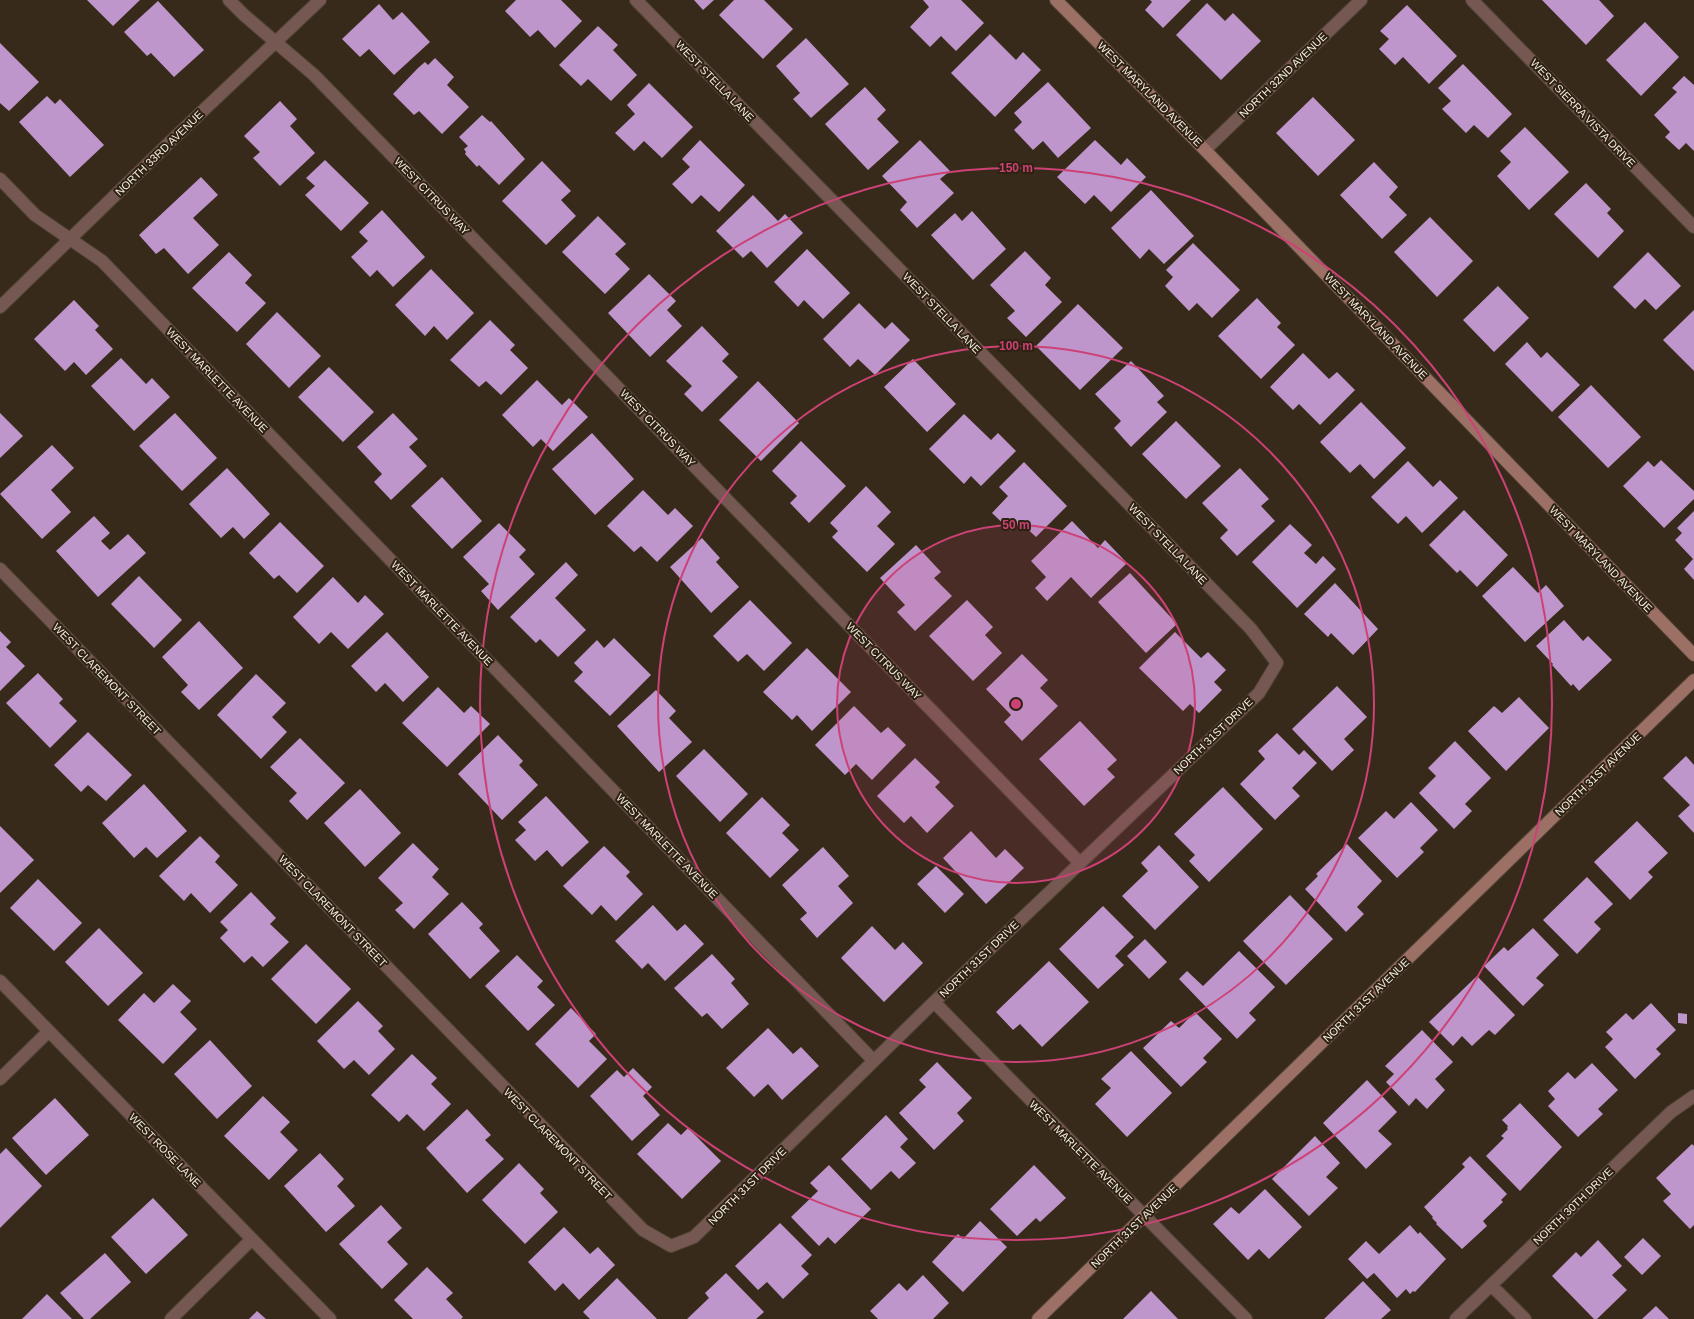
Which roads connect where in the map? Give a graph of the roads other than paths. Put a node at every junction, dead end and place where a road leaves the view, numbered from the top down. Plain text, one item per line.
1 (229, 0) edge
2 (320, 0) edge
3 (636, 0) edge
4 (1056, 0) edge
5 (1361, 0) edge
6 (1472, 0) edge
7 (276, 42) junction
8 (1205, 150) junction
9 (0, 179) edge
10 (1694, 227) edge
11 (70, 239) junction
12 (0, 307) edge
13 (0, 569) edge
14 (1694, 655) edge
15 (1278, 663) joint
16 (1694, 680) edge
17 (1080, 863) junction
18 (0, 980) edge
19 (934, 1002) junction
20 (49, 1031) junction
21 (873, 1060) junction
22 (0, 1079) edge
23 (1694, 1096) edge
24 (1144, 1216) junction
25 (252, 1239) junction
26 (671, 1246) joint
27 (1492, 1285) junction
28 (171, 1319) edge
29 (330, 1319) edge
30 (1038, 1319) edge
31 (1246, 1319) edge
32 (1456, 1319) edge
33 (1525, 1319) edge

1 - 7 street, WEST CITRUS WAY
2 - 7 street, NORTH 33RD AVENUE
3 - 15 street, WEST STELLA LANE
4 - 8 street, WEST MARYLAND AVENUE
5 - 8 street, NORTH 32ND AVENUE
6 - 10 street, WEST SIERRA VISTA DRIVE
7 - 11 street, NORTH 33RD AVENUE
7 - 17 street, WEST CITRUS WAY
8 - 14 street, WEST MARYLAND AVENUE
9 - 11 street, WEST MARLETTE AVENUE
11 - 12 street, NORTH 33RD AVENUE
11 - 21 street, WEST MARLETTE AVENUE
13 - 26 street, WEST CLAREMONT STREET
15 - 17 street, NORTH 31ST DRIVE
16 - 24 street, NORTH 31ST AVENUE
17 - 19 street, NORTH 31ST DRIVE
18 - 20 street, WEST ROSE LANE
19 - 21 street, NORTH 31ST DRIVE
19 - 24 street, WEST MARLETTE AVENUE
20 - 22 street
20 - 25 street, WEST ROSE LANE
21 - 26 street, NORTH 31ST DRIVE
23 - 27 street, NORTH 30TH DRIVE
24 - 30 street, NORTH 31ST AVENUE
24 - 31 street, WEST MARLETTE AVENUE
25 - 28 street
25 - 29 street, WEST ROSE LANE
27 - 32 street, NORTH 30TH DRIVE
27 - 33 street

